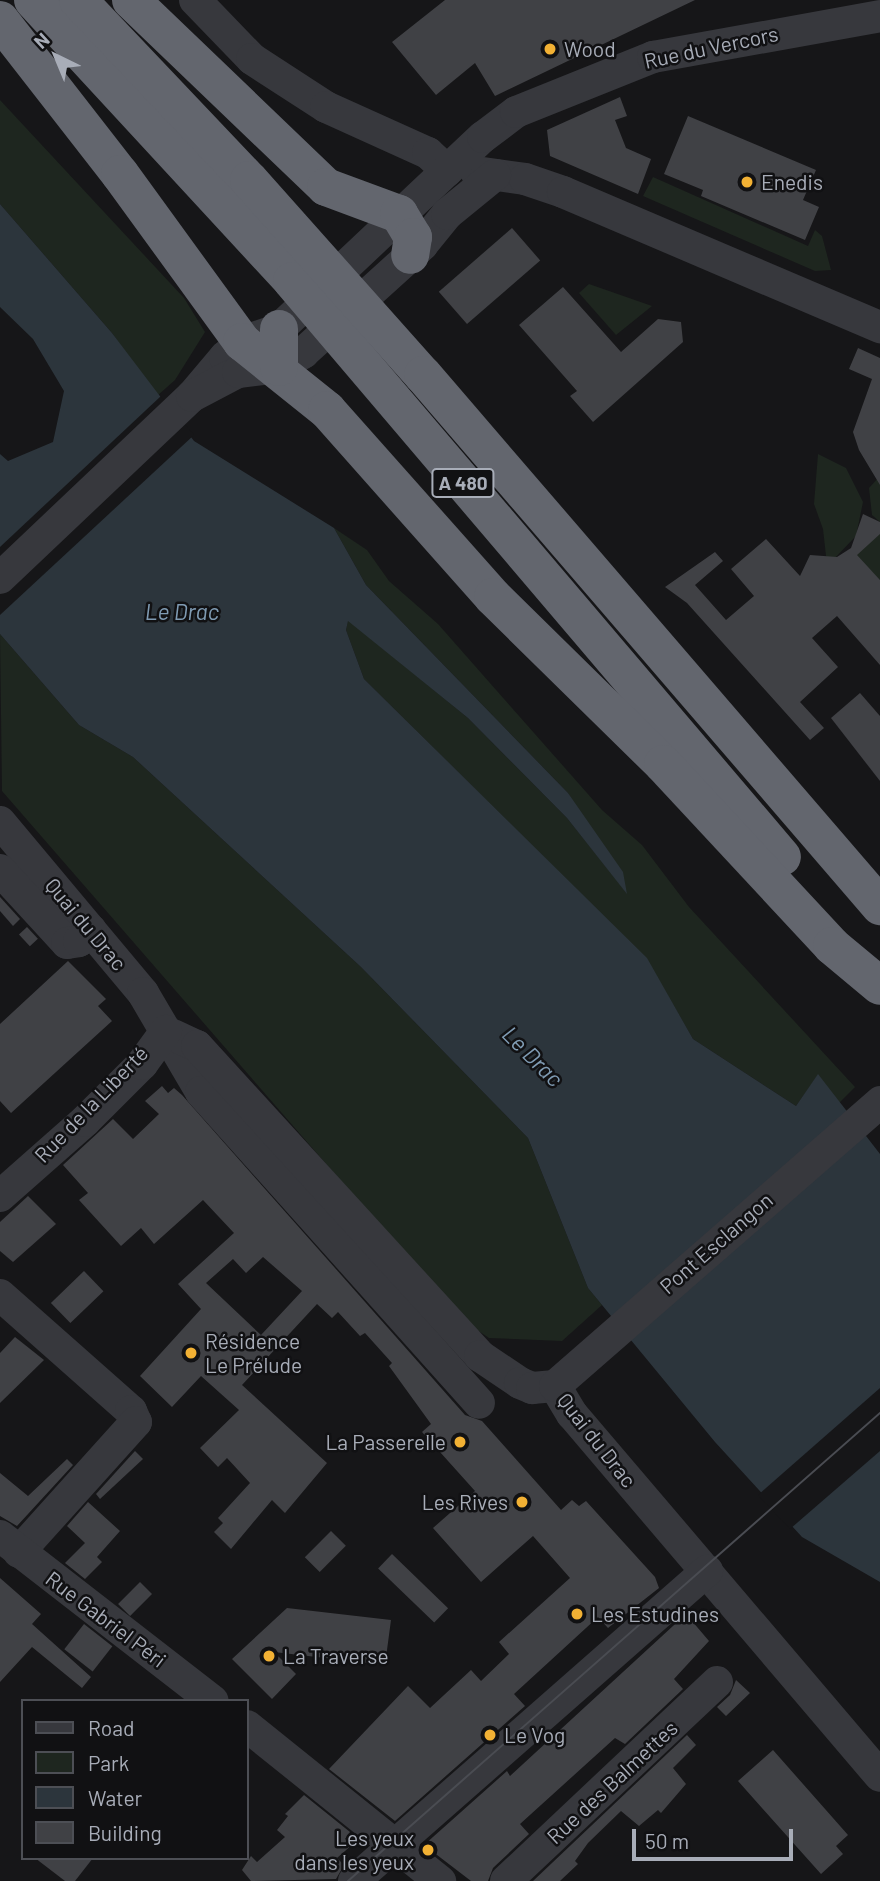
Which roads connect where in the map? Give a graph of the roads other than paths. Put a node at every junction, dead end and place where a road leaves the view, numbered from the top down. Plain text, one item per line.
1 (33, 0) edge
2 (78, 0) edge
3 (131, 0) edge
4 (195, 0) edge
5 (880, 16) edge
6 (0, 20) edge
7 (447, 171) junction
8 (501, 175) junction
9 (399, 214) junction
10 (447, 214) junction
11 (403, 261) junction
12 (880, 327) edge
13 (243, 342) junction
14 (287, 349) junction
15 (192, 396) junction
16 (0, 578) edge
17 (0, 822) edge
18 (0, 870) edge
19 (880, 906) edge
20 (90, 930) junction
21 (880, 976) edge
22 (880, 986) edge
23 (166, 1031) junction
24 (880, 1102) edge
25 (0, 1196) edge
26 (0, 1296) edge
27 (555, 1386) junction
28 (480, 1403) dead end
29 (9, 1544) edge
30 (707, 1571) junction
31 (718, 1682) dead end
32 (210, 1699) edge
33 (248, 1728) edge
34 (880, 1776) edge
35 (394, 1846) junction
36 (354, 1881) edge
37 (440, 1881) edge
38 (506, 1881) edge

1 - 21 highway, A 480
2 - 19 highway, A 480
3 - 9 highway
4 - 7 street
5 - 7 street, Rue du Vercors
6 - 13 highway
7 - 8 street
7 - 9 street, Rue du Vercors
7 - 10 street
8 - 10 street
8 - 12 street
9 - 11 highway
9 - 14 street, Rue du Vercors
10 - 11 street
11 - 14 street
13 - 14 highway
13 - 15 street
14 - 15 street
14 - 22 highway
15 - 16 street
17 - 20 street, Quai du Drac
18 - 20 street
20 - 23 street, Quai du Drac
23 - 25 street, Rue de la Liberté
23 - 27 street, Quai du Drac
23 - 28 street, Quai du Drac
24 - 27 street, Pont Esclangon
26 - 29 street
27 - 30 street, Quai du Drac
29 - 32 street, Rue Gabriel Péri
30 - 34 street, Quai du Drac
30 - 35 street
31 - 38 street, Rue des Balmettes
33 - 35 street
35 - 36 street
35 - 37 street

